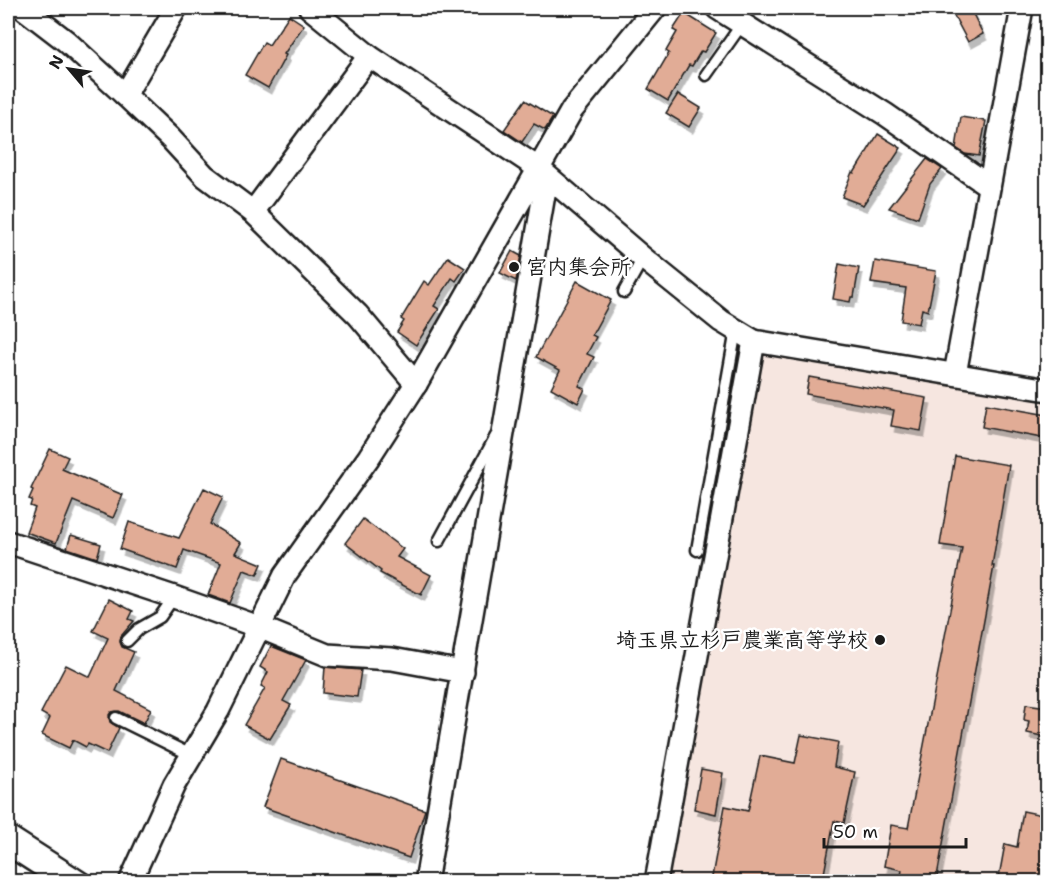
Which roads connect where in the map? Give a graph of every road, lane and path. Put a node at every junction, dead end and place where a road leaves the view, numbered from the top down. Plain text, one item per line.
1 (23, 8) edge
2 (176, 8) edge
3 (310, 8) edge
4 (656, 8) edge
5 (717, 8) edge
6 (1022, 8) edge
7 (742, 24) junction
8 (369, 56) junction
9 (706, 75) dead end
10 (126, 95) junction
11 (542, 173) junction
12 (989, 186) junction
13 (254, 212) junction
14 (643, 258) junction
15 (624, 292) dead end
16 (745, 336) junction
17 (955, 374) junction
18 (416, 384) junction
19 (1047, 390) edge
20 (507, 416) junction
21 (439, 541) dead end
22 (8, 542) edge
23 (697, 550) dead end
24 (174, 597) junction
25 (259, 627) junction
26 (127, 641) dead end
27 (463, 672) junction
28 (116, 718) dead end
29 (191, 755) junction
30 (8, 831) edge
31 (8, 844) edge
32 (67, 882) edge
33 (89, 882) edge
34 (130, 882) edge
35 (426, 882) edge
36 (656, 882) edge

1 - 10 street
2 - 10 street
3 - 8 street
4 - 11 street
5 - 7 street
6 - 12 street
7 - 9 lane
7 - 12 street
8 - 11 street
8 - 13 street
10 - 13 street
11 - 14 street
11 - 18 street
11 - 20 street
12 - 17 street
13 - 18 street
14 - 15 lane
14 - 16 street
16 - 17 street
16 - 23 lane
16 - 36 street
17 - 19 street
18 - 25 street
20 - 21 lane
20 - 27 street
22 - 24 street
24 - 25 street
24 - 26 lane
25 - 27 street
25 - 29 street
27 - 35 street
28 - 29 lane
29 - 34 street
30 - 33 lane
31 - 32 street

